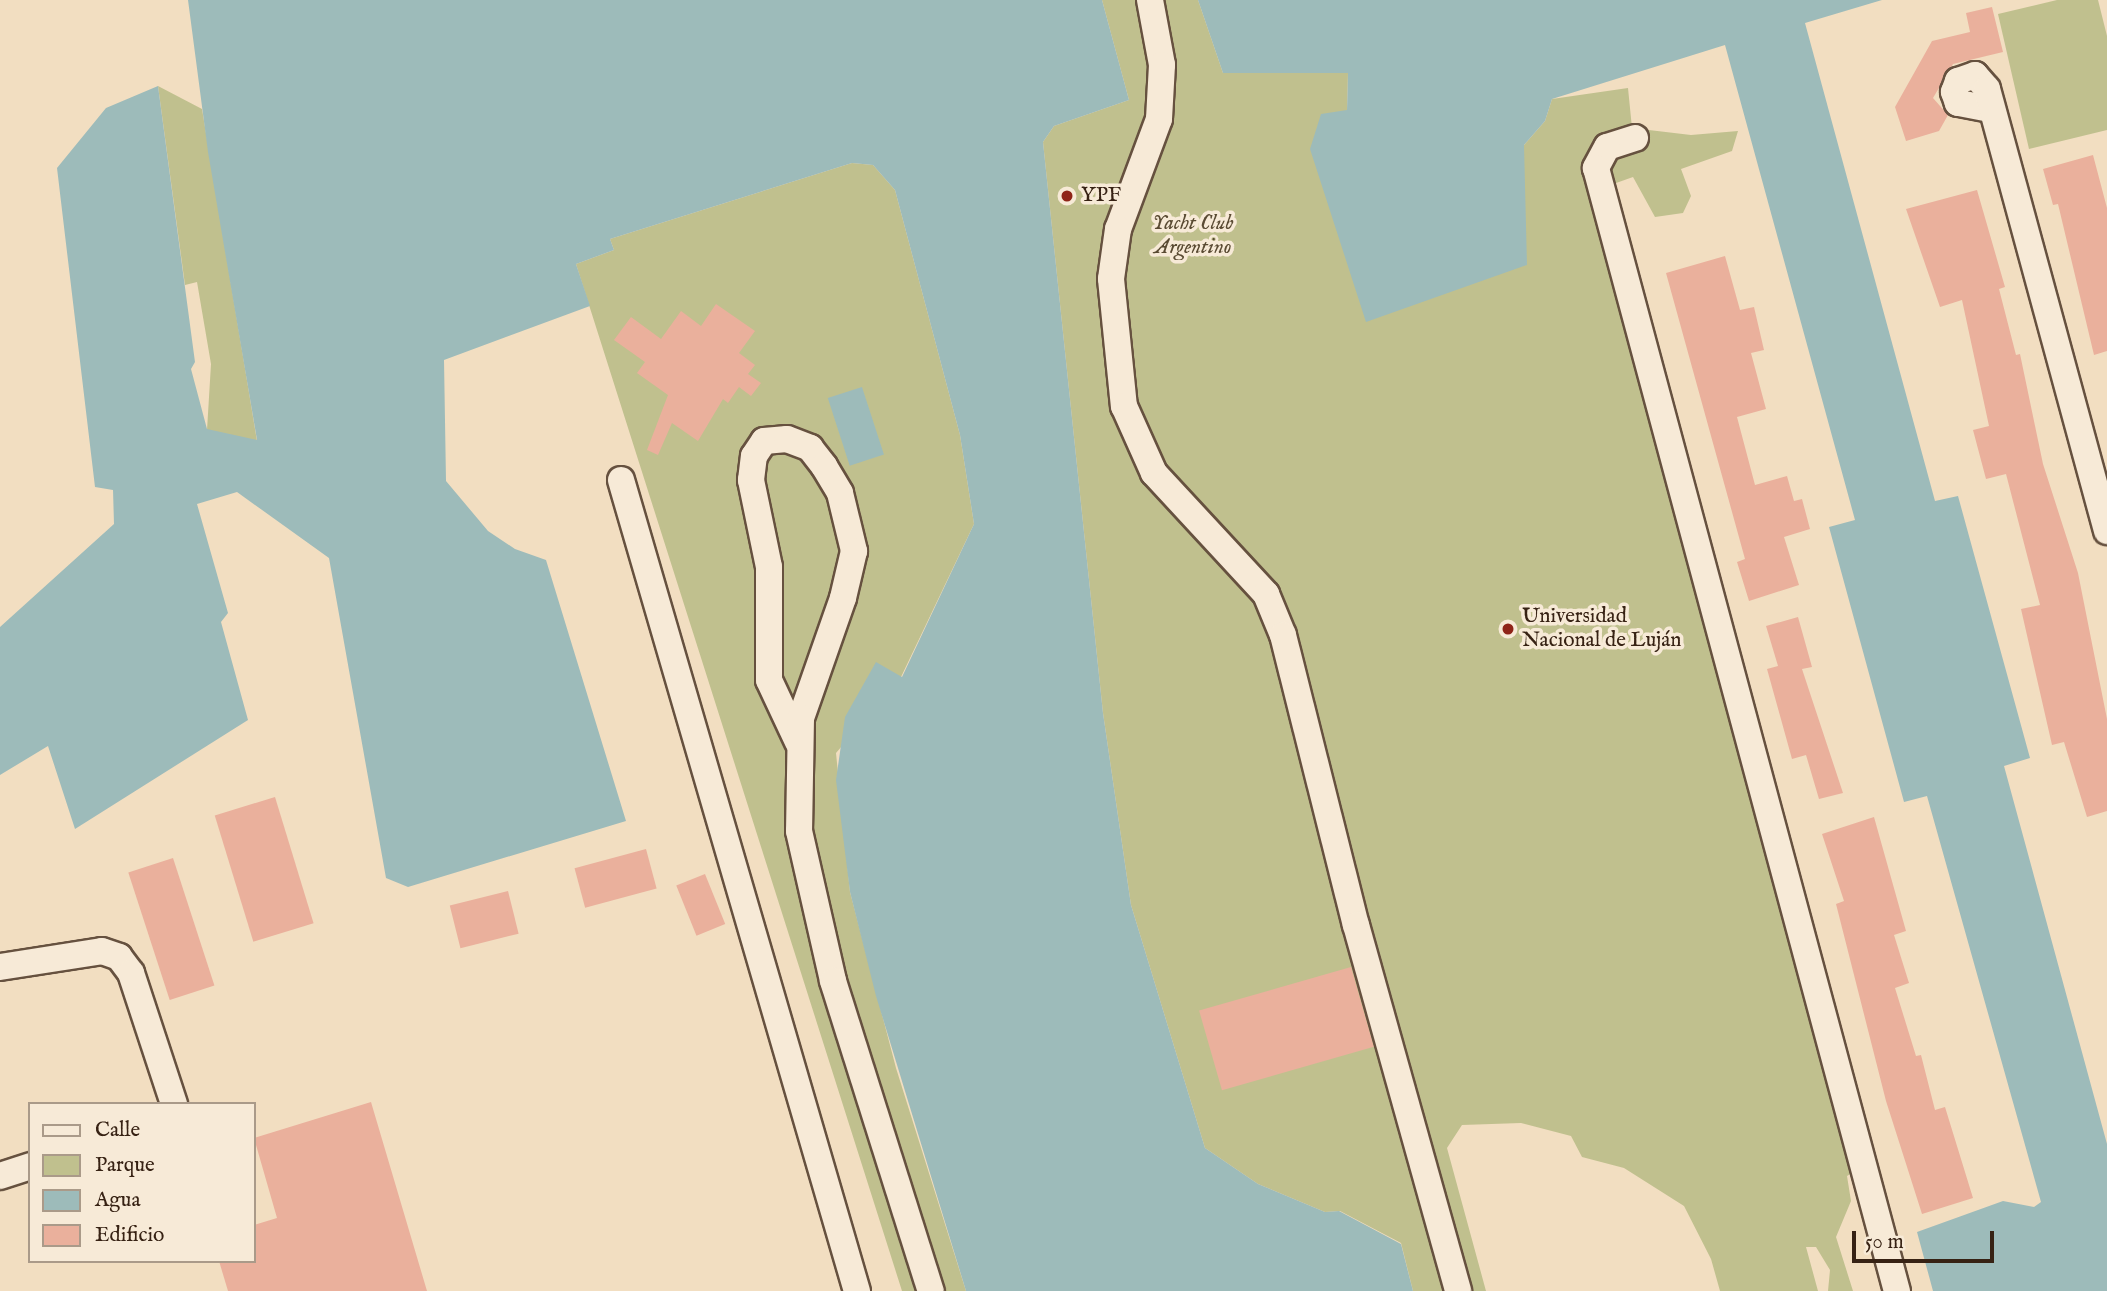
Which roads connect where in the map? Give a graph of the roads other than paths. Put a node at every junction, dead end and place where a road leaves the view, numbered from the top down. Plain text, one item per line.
1 (1150, 0) edge
2 (1990, 109) dead end
3 (1635, 138) dead end
4 (621, 480) dead end
5 (2107, 531) edge
6 (798, 742) junction
7 (0, 967) edge
8 (173, 1102) edge
9 (28, 1167) edge
10 (0, 1176) edge
11 (857, 1291) edge
12 (931, 1291) edge
13 (1458, 1291) edge
14 (1897, 1291) edge

1 - 13 street
2 - 5 street
3 - 14 street
4 - 11 street
6 - 6 street
6 - 12 street
7 - 8 street
9 - 10 street

